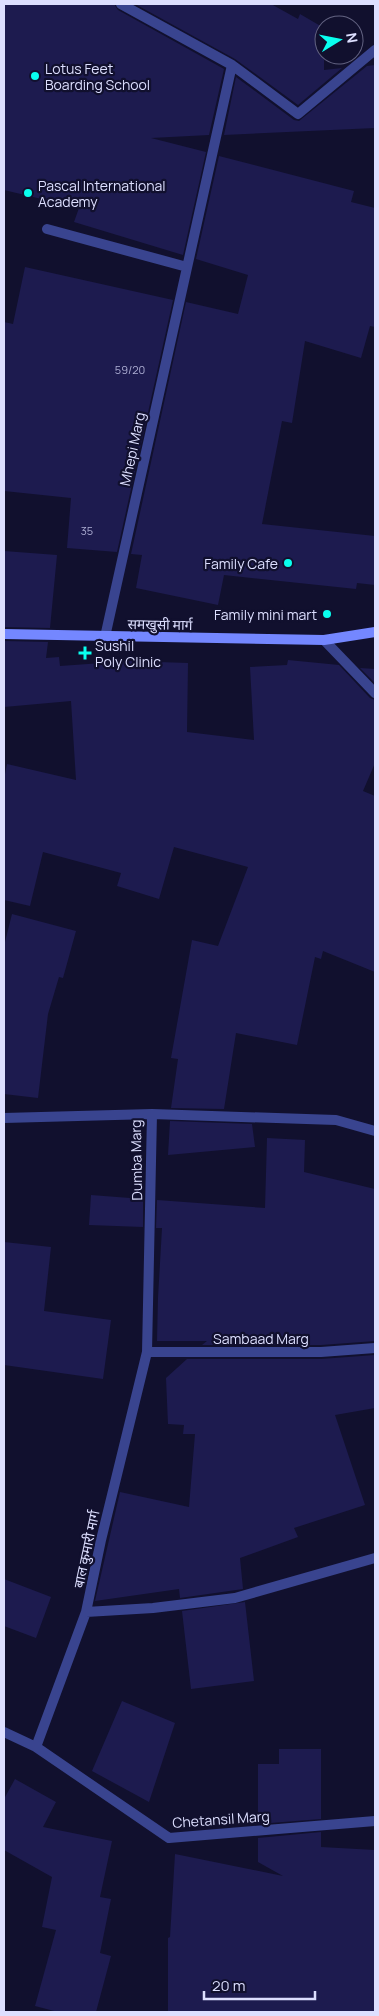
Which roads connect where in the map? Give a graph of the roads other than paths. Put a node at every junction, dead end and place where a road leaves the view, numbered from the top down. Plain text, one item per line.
1 (121, 4) edge
2 (375, 50) edge
3 (232, 65) junction
4 (47, 230) dead end
5 (187, 267) junction
6 (375, 632) edge
7 (4, 634) edge
8 (105, 637) junction
9 (324, 640) junction
10 (375, 693) edge
11 (152, 1114) junction
12 (4, 1118) edge
13 (375, 1131) edge
14 (375, 1348) edge
15 (147, 1352) junction
16 (375, 1558) edge
17 (86, 1612) junction
18 (4, 1732) edge
19 (36, 1747) junction
20 (375, 1821) edge

1 - 3 street
2 - 3 street
3 - 5 street, Mhepi Marg
4 - 5 street
5 - 8 street, Mhepi Marg
6 - 9 main road, समखुसी मार्ग
7 - 8 main road, समखुसी मार्ग
8 - 9 main road, समखुसी मार्ग
9 - 10 street
11 - 12 street, Dumba Marg
11 - 13 street
11 - 15 street, Dumba Marg
14 - 15 street, Sambaad Marg
15 - 17 street, बाल कुमारी मार्ग
16 - 17 street
17 - 19 street, बाल कुमारी मार्ग
18 - 19 street, Chetansil Marg
19 - 20 street, Chetansil Marg

